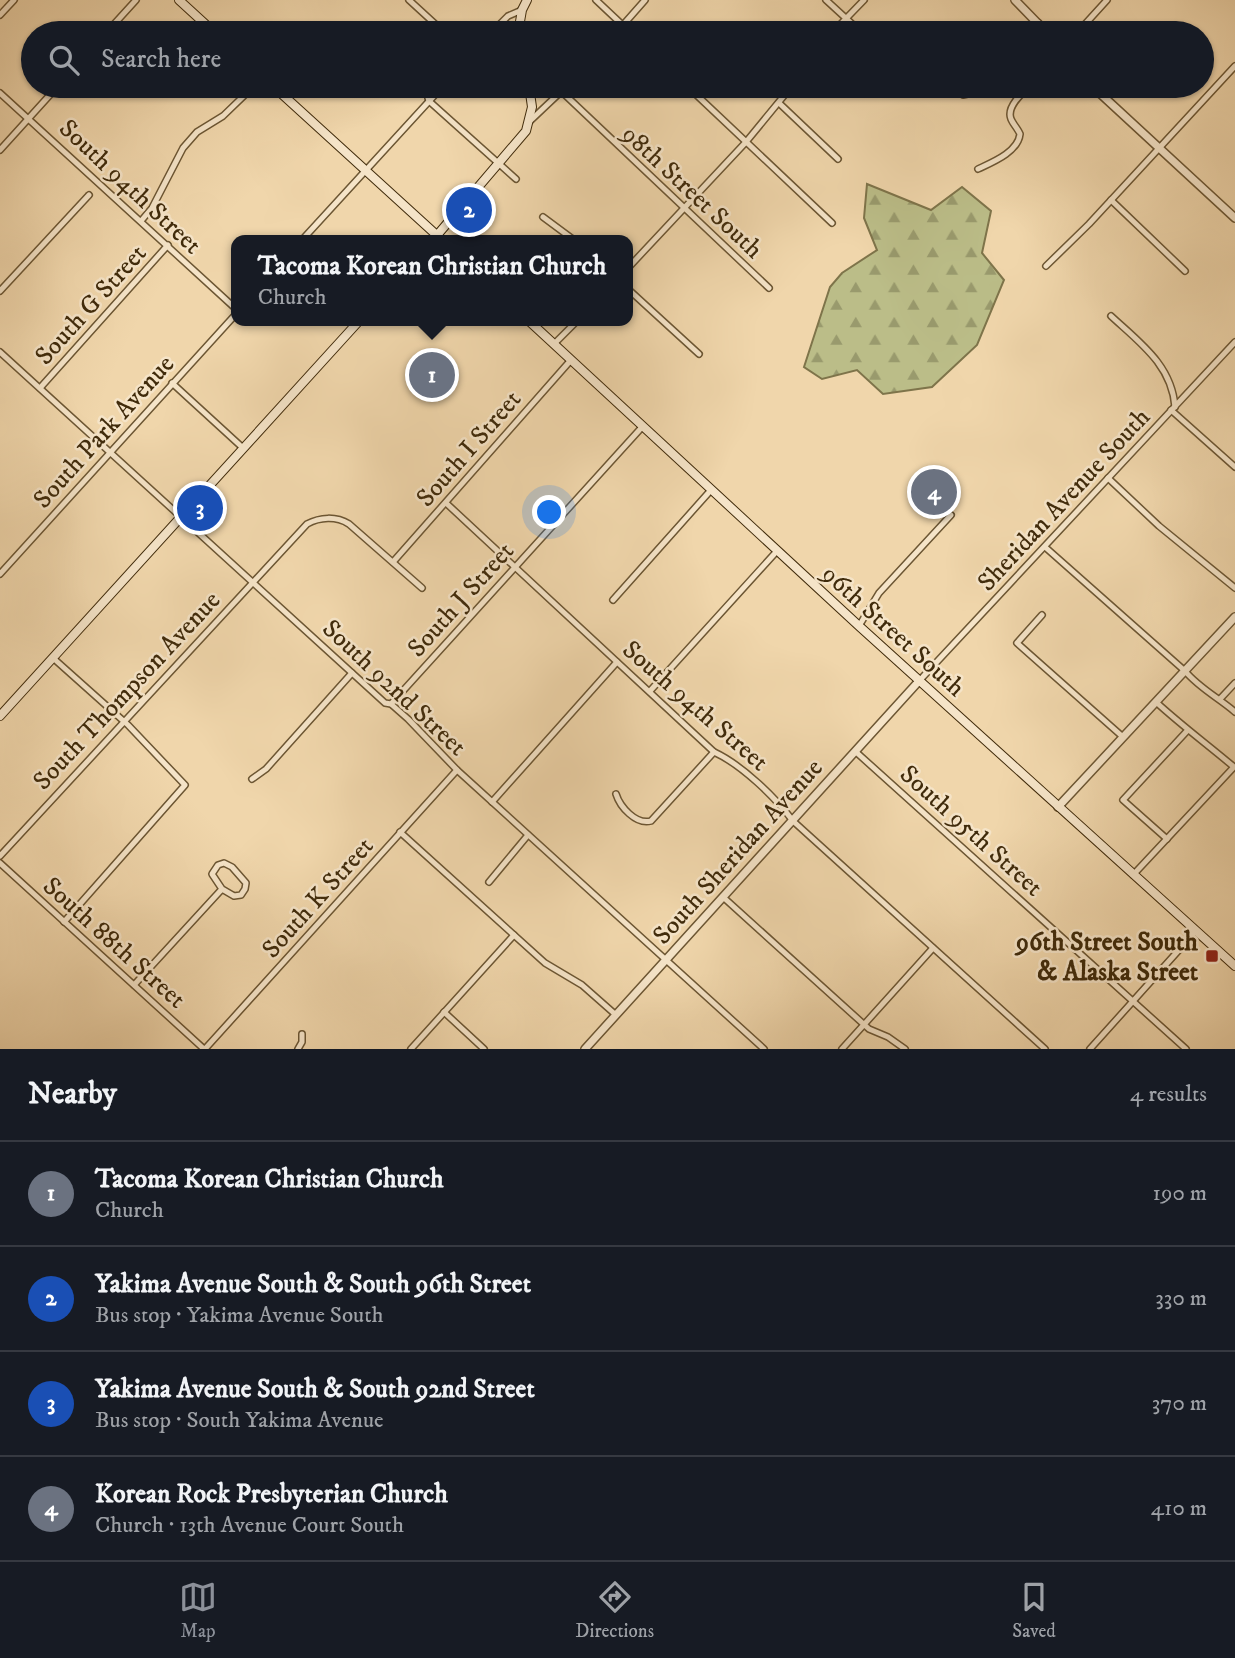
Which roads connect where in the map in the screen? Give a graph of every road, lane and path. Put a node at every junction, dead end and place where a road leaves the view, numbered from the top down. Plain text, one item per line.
1 (14, 0) edge
2 (135, 0) edge
3 (179, 0) edge
4 (409, 0) edge
5 (527, 0) edge
6 (596, 0) edge
7 (645, 0) edge
8 (826, 0) edge
9 (864, 0) edge
10 (1015, 0) edge
11 (1107, 0) edge
12 (522, 10) junction
13 (0, 15) edge
14 (846, 19) junction
15 (117, 21) edge
16 (202, 21) edge
17 (432, 21) edge
18 (503, 21) edge
19 (520, 21) edge
20 (619, 21) edge
21 (627, 21) edge
22 (848, 21) edge
23 (1037, 21) edge
24 (1088, 21) edge
25 (1235, 66) edge
26 (1214, 89) edge
27 (0, 93) edge
28 (47, 98) edge
29 (242, 98) edge
30 (286, 98) edge
31 (428, 98) edge
32 (432, 98) edge
33 (532, 98) edge
34 (555, 98) edge
35 (568, 98) edge
36 (700, 98) edge
37 (783, 98) edge
38 (1019, 98) edge
39 (1105, 98) edge
40 (1205, 98) edge
41 (429, 101) junction
42 (779, 103) junction
43 (29, 118) junction
44 (530, 121) junction
45 (746, 142) junction
46 (1158, 149) junction
47 (0, 150) edge
48 (838, 159) dead end
49 (499, 164) junction
50 (978, 169) dead end
51 (365, 170) junction
52 (516, 180) dead end
53 (89, 195) dead end
54 (1111, 200) junction
55 (684, 210) junction
56 (543, 217) dead end
57 (1235, 218) edge
58 (141, 221) junction
59 (832, 223) dead end
60 (306, 235) edge
61 (433, 235) edge
62 (440, 235) edge
63 (567, 235) edge
64 (168, 245) junction
65 (633, 263) edge
66 (1046, 266) dead end
67 (1185, 271) dead end
68 (769, 288) dead end
69 (0, 291) edge
70 (633, 294) edge
71 (231, 306) edge
72 (1111, 316) dead end
73 (231, 317) edge
74 (354, 326) edge
75 (534, 326) edge
76 (572, 326) edge
77 (1235, 342) edge
78 (554, 344) junction
79 (0, 352) edge
80 (699, 354) dead end
81 (572, 359) junction
82 (172, 383) junction
83 (40, 388) junction
84 (1173, 408) junction
85 (643, 426) junction
86 (243, 448) junction
87 (110, 452) junction
88 (1235, 467) edge
89 (1108, 478) junction
90 (712, 489) junction
91 (446, 503) junction
92 (951, 515) dead end
93 (181, 517) junction
94 (1045, 547) junction
95 (777, 551) junction
96 (393, 562) junction
97 (515, 566) junction
98 (0, 574) edge
99 (252, 582) junction
100 (422, 588) dead end
101 (1235, 588) edge
102 (613, 600) dead end
103 (1042, 615) dead end
104 (1235, 617) edge
105 (859, 626) junction
106 (53, 658) junction
107 (617, 662) junction
108 (1185, 671) junction
109 (352, 673) junction
110 (919, 681) junction
111 (1235, 683) edge
112 (650, 691) junction
113 (1220, 699) junction
114 (1156, 702) junction
115 (391, 704) junction
116 (1235, 712) edge
117 (0, 716) edge
118 (123, 722) junction
119 (1187, 731) junction
120 (1123, 737) junction
121 (715, 752) junction
122 (856, 752) junction
123 (1234, 768) edge
124 (457, 770) junction
125 (252, 779) dead end
126 (616, 794) dead end
127 (492, 802) junction
128 (1058, 807) junction
129 (793, 821) junction
130 (400, 832) junction
131 (528, 835) junction
132 (1167, 839) junction
133 (0, 856) edge
134 (0, 863) edge
135 (1133, 875) junction
136 (489, 882) dead end
137 (222, 889) junction
138 (723, 897) junction
139 (64, 922) junction
140 (1196, 931) junction
141 (514, 935) junction
142 (933, 948) junction
143 (666, 960) junction
144 (1235, 966) edge
145 (134, 985) junction
146 (1133, 1001) junction
147 (444, 1012) junction
148 (616, 1015) junction
149 (864, 1024) junction
150 (302, 1034) dead end
151 (205, 1049) edge
152 (298, 1049) edge
153 (411, 1049) edge
154 (484, 1049) edge
155 (585, 1049) edge
156 (764, 1049) edge
157 (842, 1049) edge
158 (905, 1049) edge
159 (1045, 1049) edge
160 (1090, 1049) edge
161 (1186, 1049) edge

1 - 13 street
2 - 15 street
3 - 16 main road
4 - 17 street
5 - 12 main road
6 - 20 street
7 - 21 street
8 - 14 street
9 - 14 street
10 - 23 street
11 - 24 street
12 - 18 street
12 - 19 main road
14 - 22 street
25 - 26 street
27 - 43 street, South 94th Street
28 - 43 street
29 - 58 street
30 - 51 main road
31 - 41 street
32 - 41 street
33 - 44 main road
34 - 44 street
35 - 55 street, 98th Street South
36 - 45 street
37 - 42 street
38 - 50 street
39 - 46 street
40 - 46 street
41 - 49 street
41 - 51 street
42 - 45 street
42 - 48 street
43 - 47 street
43 - 58 street, South 94th Street
44 - 49 main road
45 - 55 street
45 - 59 street
46 - 54 street
46 - 57 street
49 - 52 street
49 - 62 main road
51 - 60 street
51 - 61 main road
53 - 69 street
54 - 66 street
54 - 67 street
55 - 65 street
55 - 68 street, 98th Street South
56 - 63 street
58 - 64 street, South 94th Street
64 - 71 street, South 94th Street
64 - 83 street, South G Street
70 - 80 street
72 - 84 street
73 - 82 street, South Park Avenue
74 - 86 main road
75 - 78 main road, 96th Street South
76 - 78 street
77 - 84 street, Sheridan Avenue South
78 - 81 main road, 96th Street South
79 - 83 street, South 92nd Street
81 - 85 main road, 96th Street South
81 - 91 street, South I Street
82 - 86 street
82 - 87 street, South Park Avenue
83 - 87 street, South 92nd Street
84 - 88 street
84 - 89 street, Sheridan Avenue South
85 - 90 main road, 96th Street South
85 - 97 street, South J Street
86 - 93 main road
87 - 93 street, South 92nd Street
87 - 98 street, South Park Avenue
89 - 94 street, Sheridan Avenue South
89 - 101 street
90 - 95 main road, 96th Street South
90 - 102 street
91 - 96 street, South I Street
91 - 97 street, South 94th Street
92 - 105 street
93 - 99 street, South 92nd Street
93 - 106 main road
94 - 108 street
94 - 110 street, Sheridan Avenue South
95 - 105 main road, 96th Street South
95 - 112 street
96 - 99 street, South Thompson Avenue
96 - 100 street, South Thompson Avenue
97 - 107 street, South 94th Street
97 - 115 street, South J Street
99 - 109 street, South 92nd Street
99 - 118 street, South Thompson Avenue
103 - 120 street
104 - 108 street
105 - 110 main road, 96th Street South
106 - 117 main road
106 - 118 street
107 - 112 street, South 94th Street
107 - 127 street
108 - 113 street
108 - 114 street
109 - 115 street, South 92nd Street
109 - 125 street
110 - 122 street, South Sheridan Avenue
110 - 128 main road, 96th Street South
111 - 113 street
112 - 121 street, South 94th Street
113 - 116 street
114 - 119 street
114 - 120 street
115 - 124 street, South 92nd Street
118 - 133 street, South Thompson Avenue
118 - 139 street
119 - 123 street
119 - 132 street
120 - 128 street
121 - 126 street
121 - 129 street, South 94th Street
122 - 129 street, South Sheridan Avenue
122 - 146 street, South 95th Street
123 - 132 street
124 - 127 street, South 92nd Street
124 - 130 street, South K Street
127 - 131 street, South 92nd Street
128 - 135 main road, 96th Street South
129 - 138 street, South Sheridan Avenue
129 - 142 street, South 94th Street
130 - 141 street
130 - 151 street, South K Street
131 - 136 street
131 - 143 street, South 92nd Street
132 - 135 street
134 - 139 street, South 88th Street
135 - 140 main road, 96th Street South
137 - 137 street
137 - 145 street
138 - 143 street, South Sheridan Avenue
138 - 149 street
139 - 145 street, South 88th Street
140 - 144 main road, 96th Street South
140 - 146 street
141 - 147 street
141 - 148 street
142 - 149 street
142 - 159 street, South 94th Street
143 - 148 street, South Sheridan Avenue
143 - 156 street, South 92nd Street
145 - 151 street, South 88th Street
146 - 160 street
146 - 161 street, South 95th Street
147 - 153 street
147 - 154 street
148 - 155 street, South Sheridan Avenue
149 - 157 street
149 - 158 street
150 - 152 street

